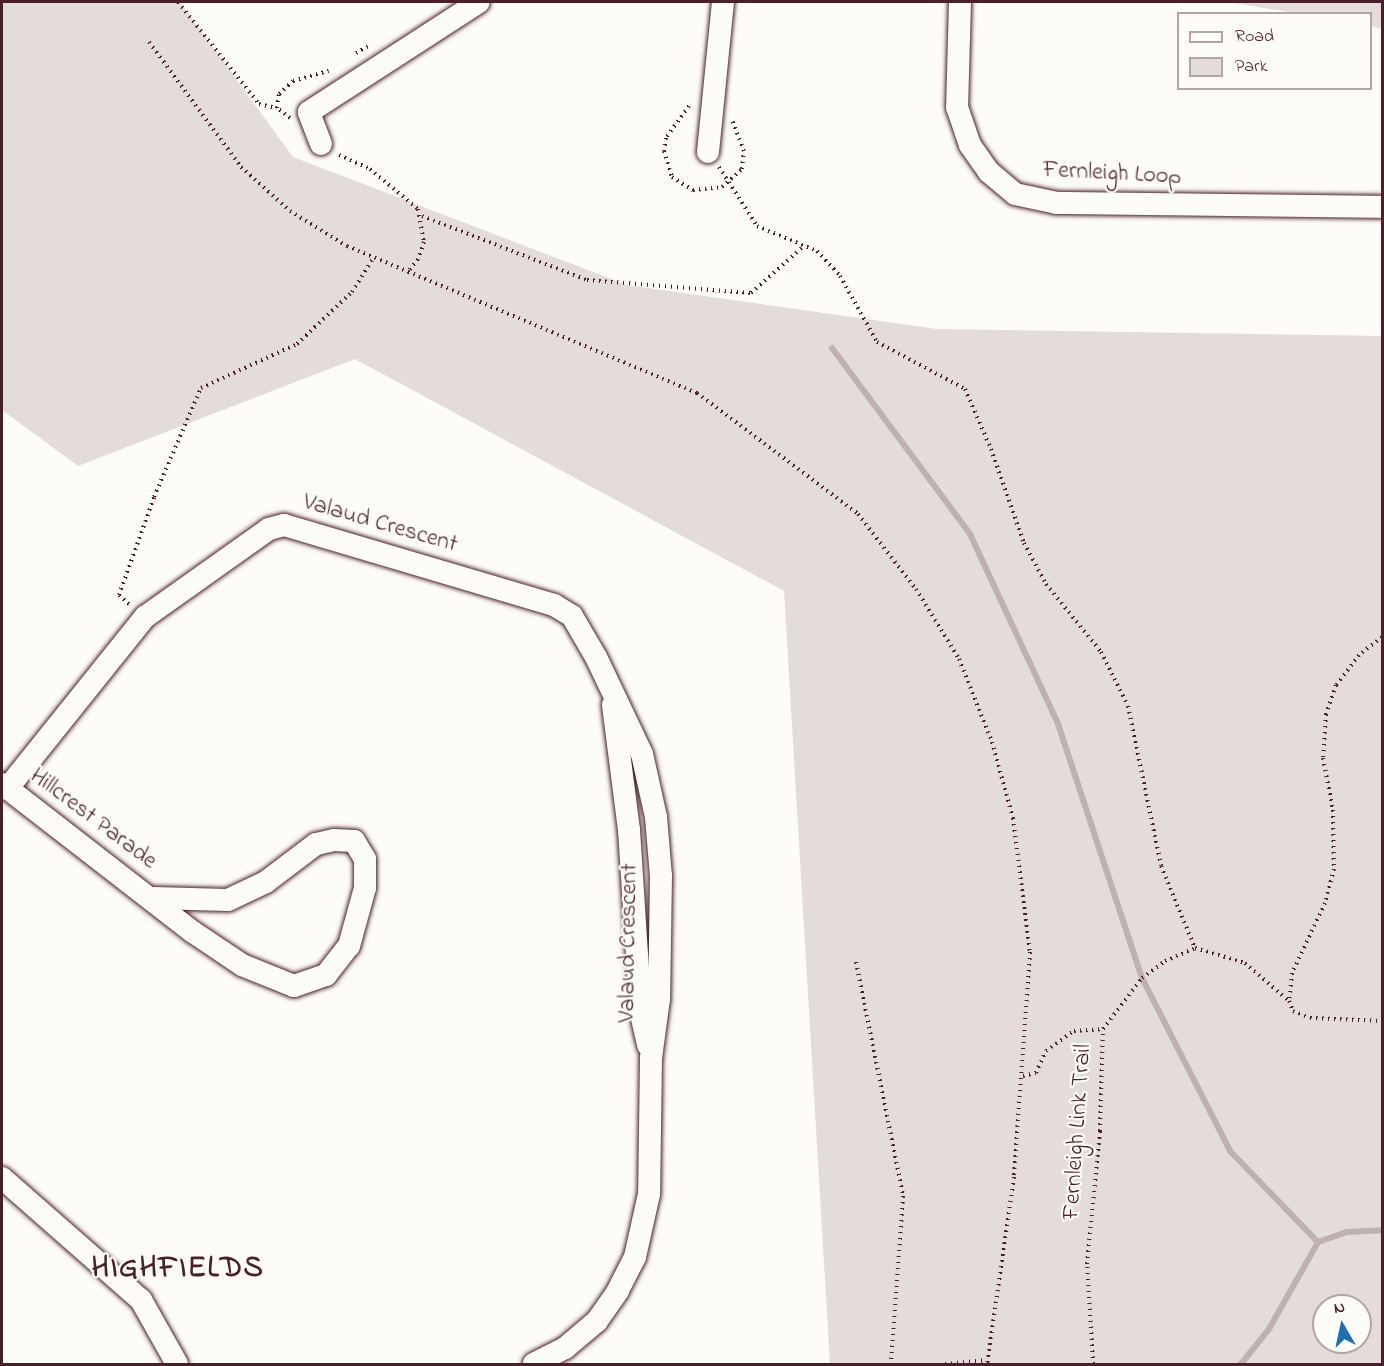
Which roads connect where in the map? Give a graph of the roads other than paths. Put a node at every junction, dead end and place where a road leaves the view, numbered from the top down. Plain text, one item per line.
1 (478, 2) edge
2 (723, 2) edge
3 (960, 2) edge
4 (321, 144) road end
5 (708, 152) road end
6 (1383, 207) edge
7 (4, 786) edge
8 (153, 898) junction
9 (2, 1178) edge
10 (177, 1365) edge
11 (534, 1365) edge

1 - 4 street
2 - 5 street
3 - 6 street, Fernleigh Loop
7 - 8 street, Hillcrest Parade
7 - 11 street, Valaud Crescent
8 - 8 street, Hillcrest Parade
9 - 10 street

